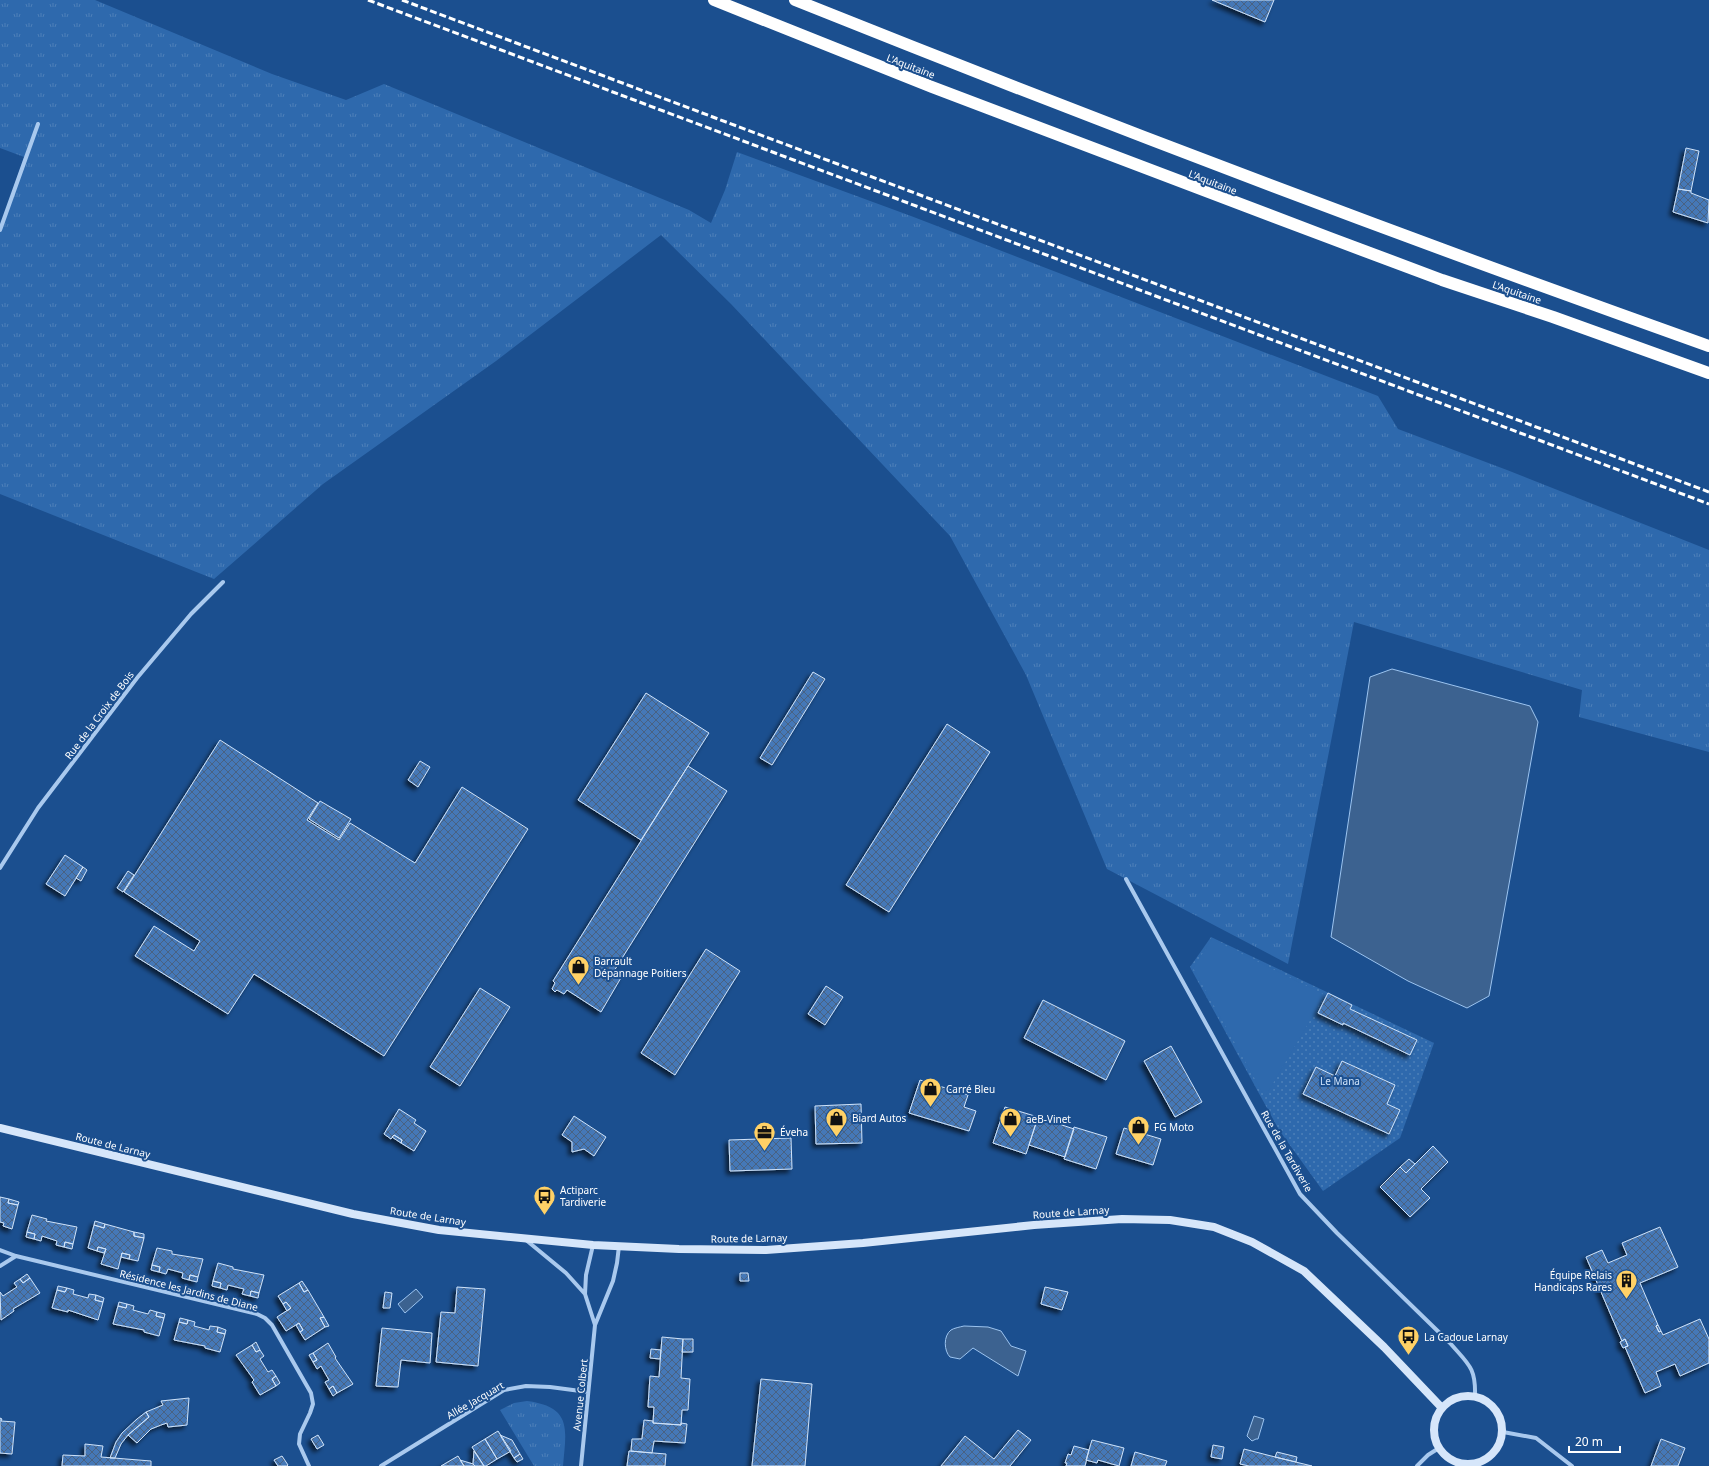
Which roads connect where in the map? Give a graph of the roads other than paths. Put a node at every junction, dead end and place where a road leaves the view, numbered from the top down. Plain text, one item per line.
1 (714, 0) edge
2 (795, 0) edge
3 (38, 124) dead end
4 (0, 230) edge
5 (1709, 346) edge
6 (1709, 373) edge
7 (223, 582) dead end
8 (0, 868) edge
9 (1126, 879) dead end
10 (0, 1128) edge
11 (524, 1238) junction
12 (593, 1245) junction
13 (619, 1246) junction
14 (0, 1250) edge
15 (16, 1256) junction
16 (0, 1266) edge
17 (585, 1294) junction
18 (595, 1325) junction
19 (588, 1392) junction
20 (1475, 1396) junction
21 (1442, 1408) junction
22 (1503, 1432) junction
23 (1439, 1448) junction
24 (1478, 1465) edge
25 (310, 1466) edge
26 (381, 1466) edge
27 (581, 1466) edge
28 (1417, 1466) edge
29 (1572, 1466) edge

1 - 6 highway, L'Aquitaine
2 - 5 highway, L'Aquitaine
3 - 4 street
7 - 8 street, Rue de la Croix de Bois
9 - 20 street, Rue de la Tardiverie
10 - 11 street, Route de Larnay
11 - 12 street, Route de Larnay
11 - 17 street, Avenue Colbert
12 - 13 street, Route de Larnay
12 - 17 street, Avenue Colbert
13 - 18 street, Avenue Colbert
13 - 21 street, Route de Larnay
14 - 15 street, Résidence les Jardins de Diane
15 - 16 street
15 - 25 street, Résidence les Jardins de Diane
17 - 18 street, Avenue Colbert
18 - 19 street, Avenue Colbert
19 - 26 street, Allée Jacquart
19 - 27 street, Avenue Colbert
20 - 21 street
20 - 22 street
21 - 23 street
22 - 24 street
22 - 29 street
23 - 24 street
23 - 28 street

